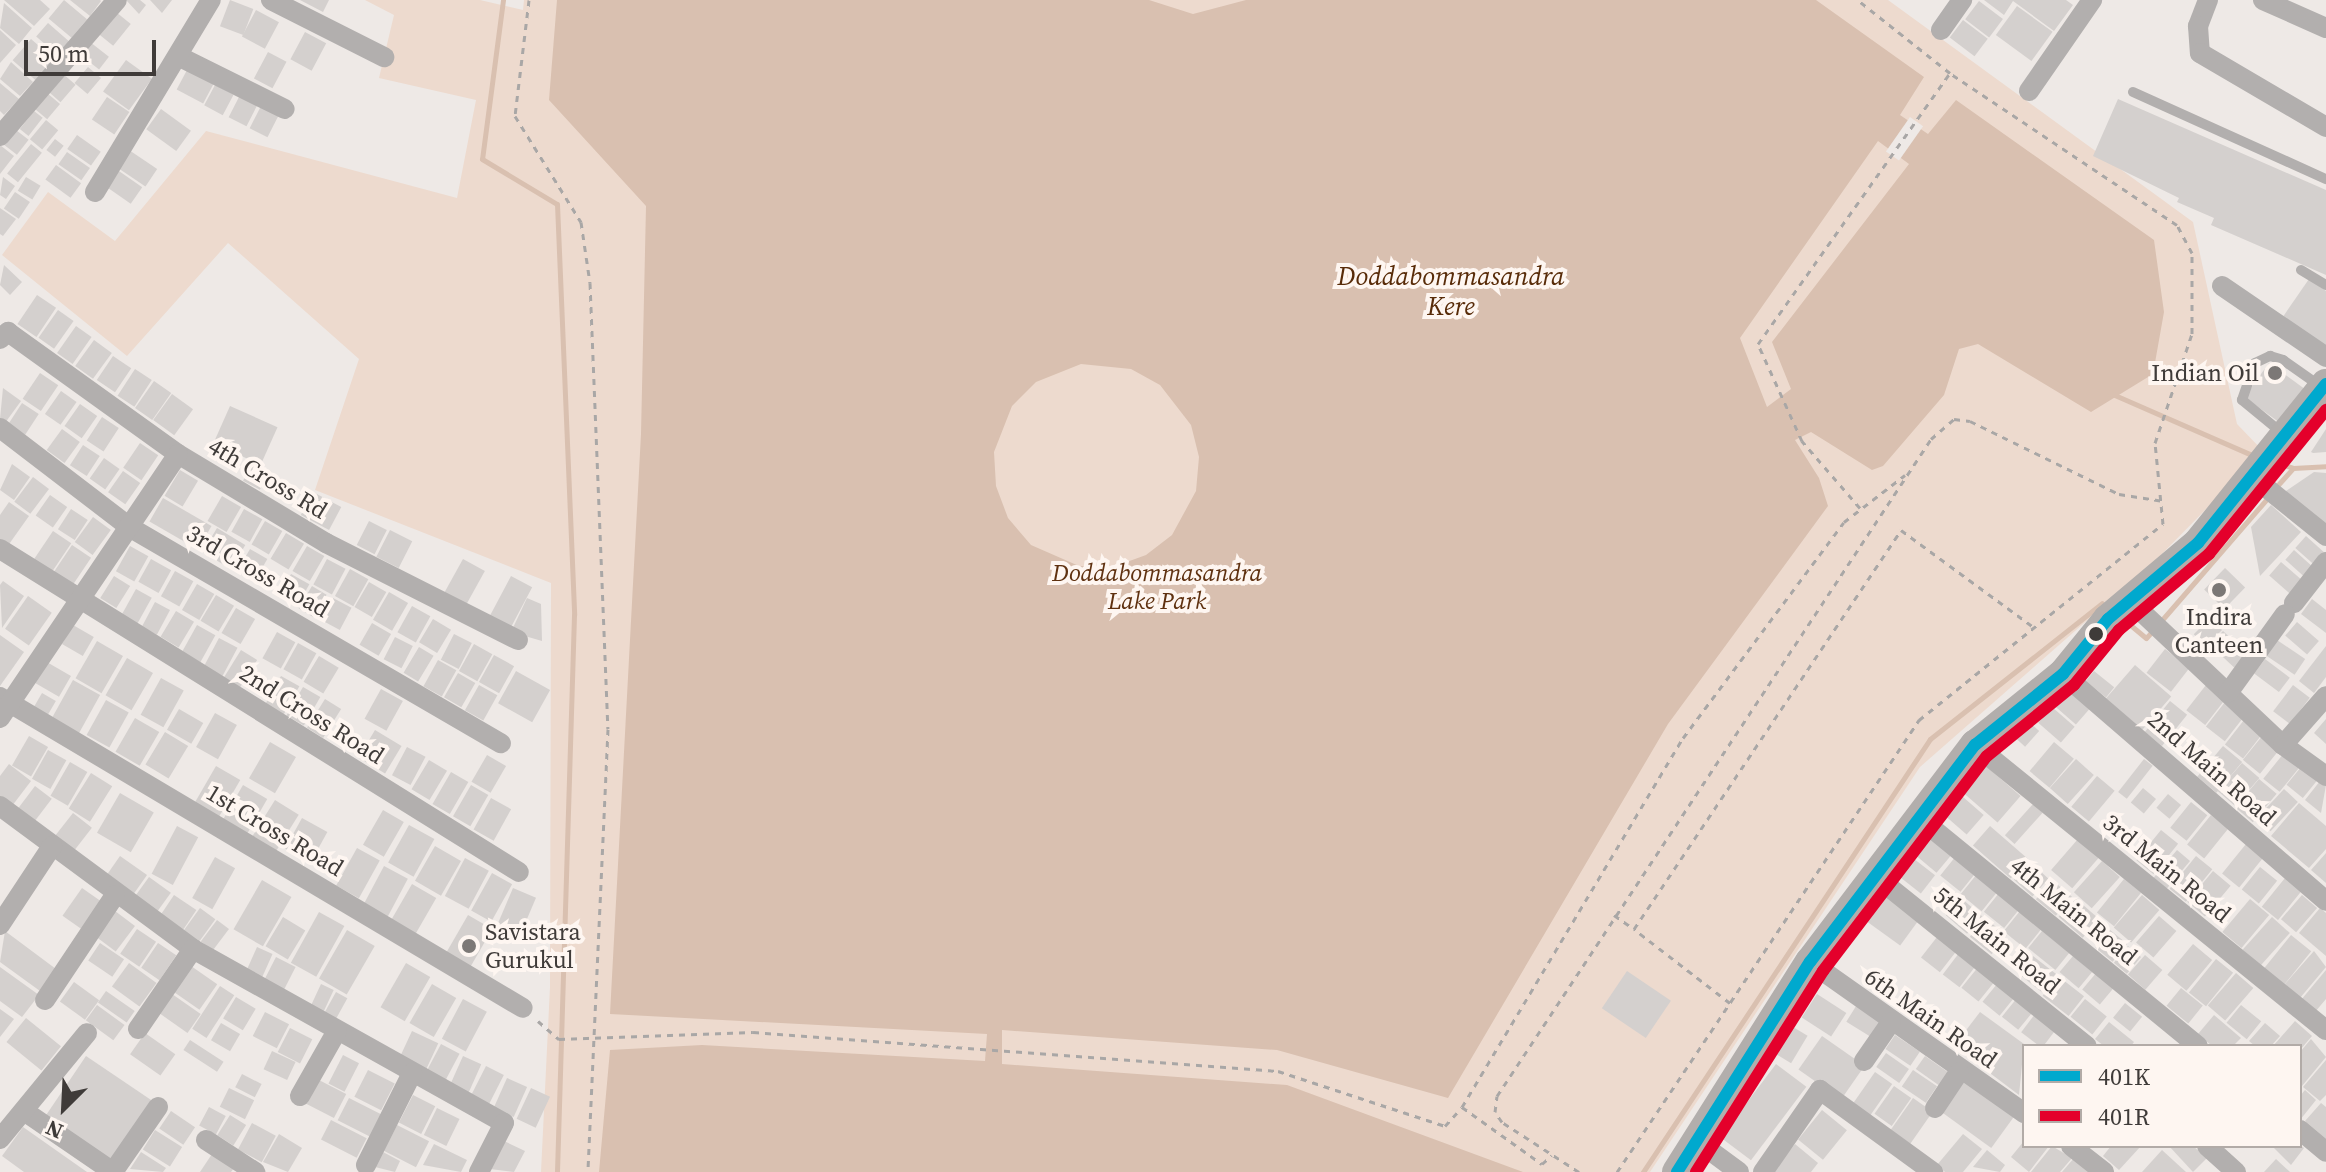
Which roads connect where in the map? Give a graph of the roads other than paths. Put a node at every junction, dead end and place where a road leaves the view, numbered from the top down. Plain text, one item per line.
1 (117, 0) edge
2 (211, 0) edge
3 (271, 0) edge
4 (1962, 0) edge
5 (2092, 0) edge
6 (2208, 0) edge
7 (2263, 0) edge
8 (2326, 28) edge
9 (1941, 30) dead end
10 (178, 56) junction
11 (384, 57) dead end
12 (2029, 91) dead end
13 (2133, 92) dead end
14 (285, 109) dead end
15 (2326, 127) edge
16 (0, 136) edge
17 (2326, 179) edge
18 (95, 192) dead end
19 (2301, 270) dead end
20 (2326, 285) edge
21 (2222, 286) dead end
22 (4, 336) edge
23 (2326, 357) edge
24 (2324, 386) edge
25 (0, 428) edge
26 (2287, 437) junction
27 (178, 454) junction
28 (2253, 477) junction
29 (131, 528) junction
30 (2326, 536) edge
31 (0, 549) edge
32 (2326, 562) edge
33 (78, 601) junction
34 (2148, 617) junction
35 (518, 640) dead end
36 (2063, 674) junction
37 (2228, 693) junction
38 (2326, 696) edge
39 (3, 706) edge
40 (501, 743) dead end
41 (1975, 745) junction
42 (2283, 745) junction
43 (2326, 776) edge
44 (0, 806) edge
45 (1917, 816) junction
46 (52, 846) junction
47 (519, 872) dead end
48 (1874, 875) junction
49 (115, 895) junction
50 (2326, 901) edge
51 (0, 925) edge
52 (193, 949) junction
53 (1810, 962) junction
54 (45, 1000) dead end
55 (523, 1008) road end
56 (1891, 1022) junction
57 (138, 1029) dead end
58 (2326, 1030) edge
59 (337, 1031) junction
60 (87, 1033) dead end
61 (2085, 1044) edge
62 (2196, 1044) edge
63 (1864, 1061) dead end
64 (1959, 1072) junction
65 (412, 1073) junction
66 (300, 1096) dead end
67 (158, 1107) dead end
68 (1935, 1108) dead end
69 (24, 1111) junction
70 (2022, 1112) edge
71 (2302, 1132) edge
72 (0, 1139) edge
73 (206, 1140) dead end
74 (1697, 1141) junction
75 (2074, 1148) edge
76 (2209, 1148) edge
77 (2326, 1152) edge
78 (366, 1165) dead end
79 (113, 1172) edge
80 (255, 1172) edge
81 (479, 1172) edge
82 (1677, 1172) edge
83 (1739, 1172) edge
84 (1763, 1172) edge
85 (1933, 1172) edge
86 (2104, 1172) edge
87 (2236, 1172) edge

1 - 16 street
2 - 10 street
3 - 11 street
4 - 9 street
5 - 12 street
6 - 15 street
7 - 8 street
10 - 14 street
10 - 18 street
13 - 17 lane
19 - 20 lane
21 - 23 street
22 - 27 street, 4th Cross Rd
24 - 26 main road
24 - 26 lane
25 - 29 street, 3rd Cross Road
26 - 28 main road
27 - 29 street
27 - 35 street, 4th Cross Rd
28 - 30 street
28 - 34 main road
29 - 33 street
29 - 40 street, 3rd Cross Road
31 - 33 street, 2nd Cross Road
32 - 37 street
33 - 39 street
33 - 47 street, 2nd Cross Road
34 - 36 main road
34 - 37 street
36 - 41 main road
36 - 50 street, 2nd Main Road
37 - 42 street
38 - 42 street
39 - 55 street, 1st Cross Road
41 - 45 main road
41 - 58 street, 3rd Main Road
42 - 43 street
44 - 46 street
45 - 48 main road
45 - 62 street, 4th Main Road
46 - 49 street
46 - 51 street
48 - 53 main road
48 - 61 street, 5th Main Road
49 - 52 street
49 - 54 street
52 - 57 street
52 - 59 street
53 - 56 street, 6th Main Road
53 - 74 main road
56 - 63 street
56 - 64 street, 6th Main Road
59 - 65 street
59 - 66 street
60 - 69 street
64 - 68 street
64 - 70 street, 6th Main Road
65 - 78 street
65 - 81 street
67 - 79 street
69 - 72 street
69 - 79 street
71 - 77 street
73 - 80 street
74 - 82 main road
74 - 83 street
75 - 86 street
76 - 87 street
84 - 85 street

